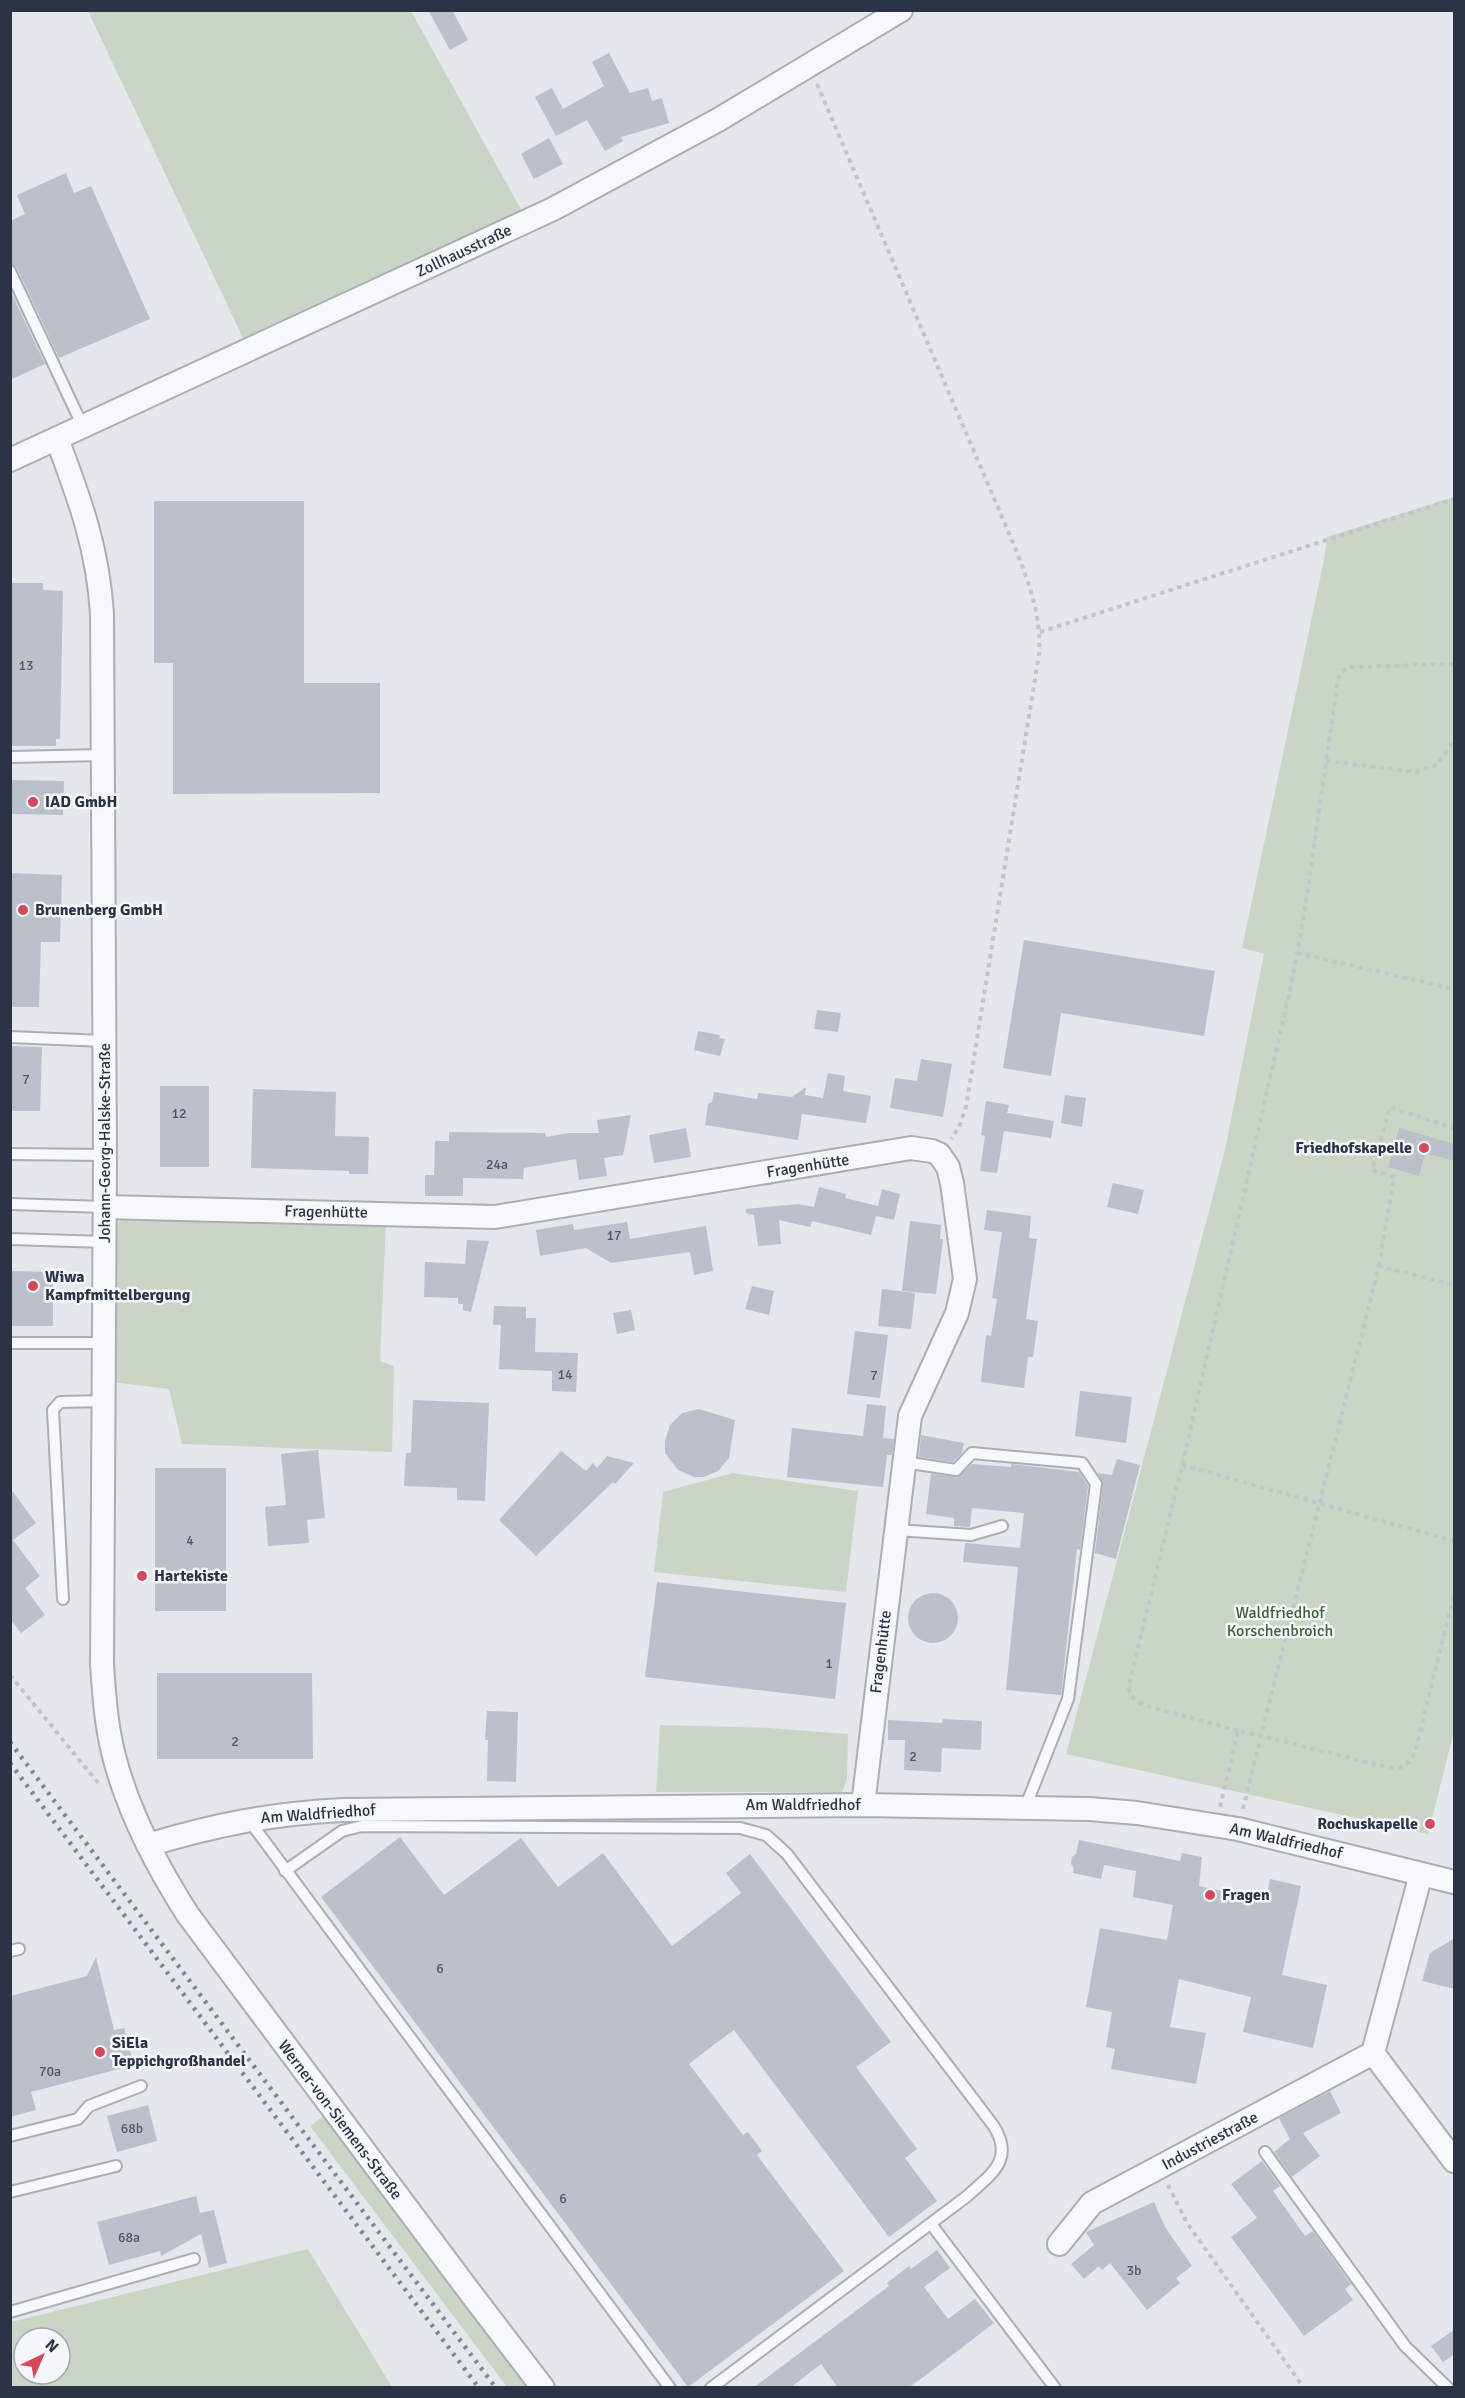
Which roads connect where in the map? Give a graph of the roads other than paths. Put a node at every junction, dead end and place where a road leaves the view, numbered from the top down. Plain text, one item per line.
1 (901, 10) edge
2 (10, 271) edge
3 (84, 427) junction
4 (57, 439) junction
5 (10, 460) edge
6 (103, 755) junction
7 (10, 757) edge
8 (10, 1037) edge
9 (105, 1041) junction
10 (10, 1154) edge
11 (105, 1155) junction
12 (10, 1203) edge
13 (105, 1207) junction
14 (10, 1239) edge
15 (105, 1242) junction
16 (10, 1343) edge
17 (105, 1343) junction
18 (104, 1401) junction
19 (905, 1452) junction
20 (1002, 1526) dead end
21 (896, 1530) junction
22 (63, 1599) dead end
23 (863, 1805) junction
24 (1025, 1808) junction
25 (248, 1819) junction
26 (148, 1845) junction
27 (285, 1871) junction
28 (1421, 1874) junction
29 (1455, 1882) edge
30 (1373, 2053) junction
31 (141, 2086) dead end
32 (10, 2136) edge
33 (1265, 2152) dead end
34 (1455, 2161) edge
35 (116, 2166) dead end
36 (10, 2192) edge
37 (931, 2224) junction
38 (1059, 2244) dead end
39 (194, 2259) dead end
40 (10, 2312) edge
41 (543, 2388) edge
42 (670, 2388) edge
43 (711, 2388) edge
44 (1055, 2388) edge
45 (1448, 2388) edge

1 - 3 street, Zollhausstraße
2 - 3 lane
3 - 4 street, Zollhausstraße
4 - 5 street, Zollhausstraße
4 - 6 street, Johann-Georg-Halske-Straße
6 - 7 lane
6 - 9 street, Johann-Georg-Halske-Straße
8 - 9 lane
9 - 11 street, Johann-Georg-Halske-Straße
10 - 11 lane
11 - 13 street, Johann-Georg-Halske-Straße
12 - 13 lane, Fragenhütte
13 - 15 street, Johann-Georg-Halske-Straße
13 - 19 street, Fragenhütte
14 - 15 lane
15 - 17 street, Johann-Georg-Halske-Straße
16 - 17 lane
17 - 18 street, Johann-Georg-Halske-Straße
18 - 22 lane
18 - 26 street, Johann-Georg-Halske-Straße
19 - 21 street, Fragenhütte
19 - 24 lane
20 - 21 lane
21 - 23 street, Fragenhütte
23 - 24 street, Am Waldfriedhof
23 - 25 street, Am Waldfriedhof
24 - 28 street, Am Waldfriedhof
25 - 26 street, Am Waldfriedhof
25 - 27 lane
26 - 41 street, Werner-von-Siemens-Straße
27 - 37 lane
27 - 42 lane
28 - 29 street, Am Waldfriedhof
28 - 30 street
30 - 34 street
30 - 38 street, Industriestraße
31 - 32 lane
33 - 45 lane
35 - 36 lane
37 - 43 lane
37 - 44 lane
39 - 40 lane

